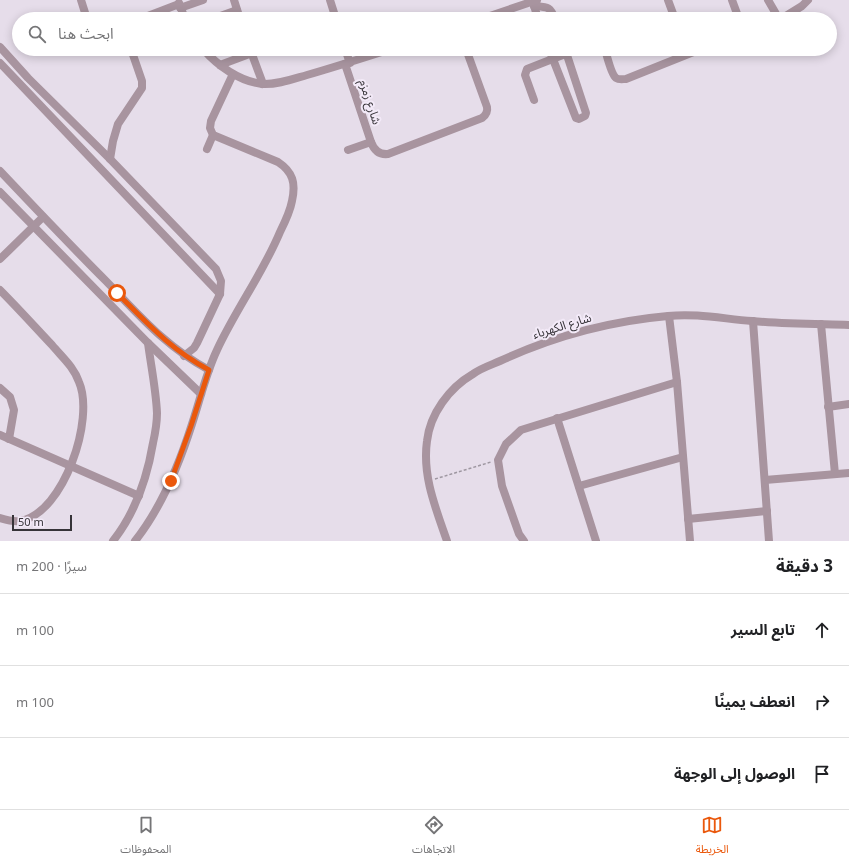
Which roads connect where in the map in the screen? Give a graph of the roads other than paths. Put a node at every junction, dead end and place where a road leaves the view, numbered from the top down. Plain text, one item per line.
1 (81, 0) edge
2 (203, 0) edge
3 (234, 0) edge
4 (330, 0) edge
5 (668, 0) edge
6 (732, 0) edge
7 (768, 0) edge
8 (808, 0) edge
9 (516, 3) edge
10 (534, 3) edge
11 (179, 4) edge
12 (237, 10) joint
13 (85, 12) edge
14 (158, 12) edge
15 (231, 12) edge
16 (334, 12) edge
17 (496, 12) edge
18 (552, 12) edge
19 (672, 12) edge
20 (736, 12) edge
21 (776, 12) edge
22 (792, 12) edge
23 (0, 47) edge
24 (134, 56) edge
25 (210, 56) edge
26 (240, 56) edge
27 (253, 56) edge
28 (346, 56) edge
29 (369, 56) edge
30 (469, 56) edge
31 (551, 56) edge
32 (558, 56) edge
33 (568, 56) edge
34 (607, 56) edge
35 (676, 56) edge
36 (552, 60) junction
37 (0, 63) edge
38 (347, 63) junction
39 (220, 65) junction
40 (233, 74) junction
41 (263, 84) junction
42 (534, 100) dead end
43 (213, 135) junction
44 (372, 145) junction
45 (207, 149) dead end
46 (348, 150) dead end
47 (110, 159) junction
48 (0, 171) edge
49 (0, 192) edge
50 (43, 217) junction
51 (34, 226) junction
52 (76, 251) junction
53 (0, 259) edge
54 (66, 260) junction
55 (0, 290) edge
56 (220, 294) junction
57 (669, 316) junction
58 (753, 321) junction
59 (821, 324) junction
60 (849, 325) edge
61 (148, 343) junction
62 (184, 356) junction
63 (209, 370) junction
64 (677, 382) junction
65 (0, 388) edge
66 (201, 394) junction
67 (849, 404) edge
68 (828, 407) junction
69 (557, 418) junction
70 (0, 436) edge
71 (9, 439) junction
72 (683, 457) junction
73 (72, 466) junction
74 (849, 473) edge
75 (835, 474) junction
76 (765, 480) junction
77 (579, 486) junction
78 (139, 496) junction
79 (768, 511) junction
80 (0, 518) edge
81 (688, 519) junction
82 (113, 541) edge
83 (135, 541) edge
84 (447, 541) edge
85 (524, 541) edge
86 (596, 541) edge
87 (690, 541) edge
88 (769, 541) edge

1 - 13 street
2 - 11 street
3 - 12 street
4 - 16 street
5 - 19 street
6 - 20 street
7 - 21 street
8 - 22 street
9 - 10 street
9 - 17 street
10 - 18 street
11 - 14 street
12 - 15 street
23 - 47 street
24 - 47 street
25 - 39 street
26 - 39 street
27 - 41 street
28 - 38 street, شارع زمزم
29 - 38 street
30 - 44 street
31 - 36 street
32 - 36 street
33 - 36 street
34 - 35 street
36 - 42 street
37 - 56 street
38 - 41 street
38 - 44 street, شارع زمزم
39 - 40 street
40 - 41 street
40 - 43 street
43 - 45 street
43 - 63 street
44 - 46 street
47 - 56 street
48 - 50 street
49 - 51 street
50 - 51 street
50 - 52 street
51 - 53 street
51 - 54 street
52 - 54 street
52 - 62 street
54 - 61 street
55 - 73 street
56 - 62 street
57 - 58 street, شارع الكهرباء
57 - 64 street
57 - 84 street, شارع الكهرباء
58 - 59 street, شارع الكهرباء
58 - 76 street
59 - 60 street, شارع الكهرباء
59 - 68 street
61 - 66 street
61 - 78 street
62 - 63 street
63 - 66 street
64 - 69 street
64 - 72 street
65 - 71 street
66 - 83 street
67 - 68 street
68 - 75 street
69 - 77 street
69 - 85 street
70 - 71 street
71 - 73 street
72 - 77 street
72 - 81 street
73 - 78 street
73 - 80 street
74 - 75 street
75 - 76 street
76 - 79 street
77 - 86 street
78 - 82 street
79 - 81 street
79 - 88 street
81 - 87 street

